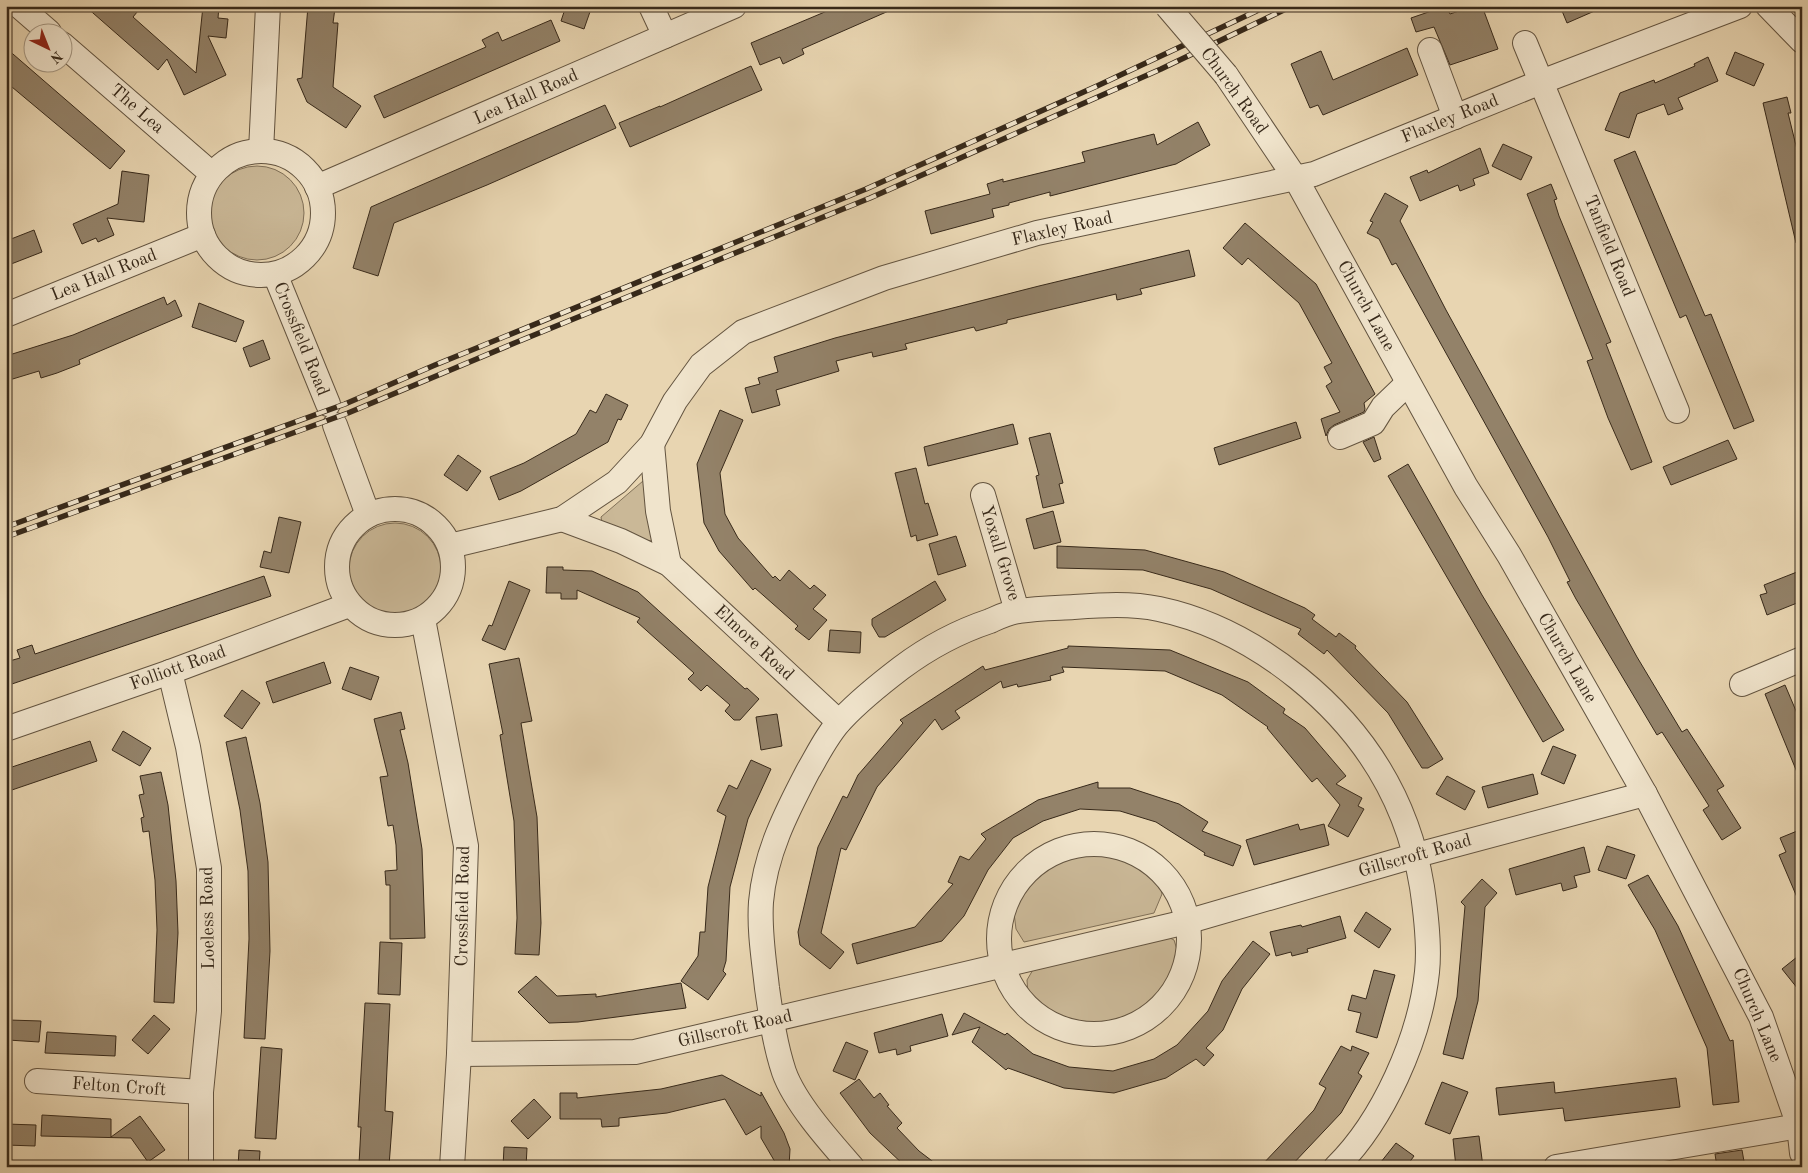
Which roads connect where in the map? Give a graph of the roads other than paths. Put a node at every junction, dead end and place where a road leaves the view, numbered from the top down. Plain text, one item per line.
1 (19, 6) edge
2 (268, 6) edge
3 (651, 6) edge
4 (734, 6) edge
5 (1168, 6) edge
6 (1740, 6) edge
7 (1768, 6) edge
8 (37, 22) edge
9 (665, 36) junction
10 (1802, 41) edge
11 (1525, 43) dead end
12 (1430, 50) dead end
13 (72, 53) edge
14 (1541, 82) junction
15 (1455, 117) junction
16 (261, 150) junction
17 (212, 174) junction
18 (1296, 179) junction
19 (318, 187) junction
20 (203, 235) junction
21 (275, 274) junction
22 (6, 315) edge
23 (1408, 383) junction
24 (1677, 411) dead end
25 (1340, 437) dead end
26 (652, 444) junction
27 (983, 495) dead end
28 (368, 515) junction
29 (562, 519) junction
30 (450, 546) junction
31 (669, 564) junction
32 (349, 605) junction
33 (1017, 611) junction
34 (423, 619) junction
35 (1802, 659) edge
36 (170, 672) junction
37 (1742, 684) dead end
38 (839, 722) junction
39 (6, 729) edge
40 (1645, 794) junction
41 (1417, 855) junction
42 (1186, 922) junction
43 (1005, 963) junction
44 (772, 1020) junction
45 (459, 1054) junction
46 (36, 1081) dead end
47 (201, 1092) junction
48 (1801, 1142) edge
49 (201, 1167) edge
50 (452, 1167) edge
51 (852, 1167) edge
52 (1336, 1167) edge
53 (1556, 1167) edge

1 - 8 street
2 - 16 street
3 - 9 street
4 - 9 street, Lea Hall Road
5 - 18 street, Church Road, bridge
6 - 14 street, Flaxley Road
7 - 10 street
9 - 19 street, Lea Hall Road
11 - 14 street, Tanfield Road
12 - 15 street
13 - 17 street, The Lea
14 - 15 street, Flaxley Road
14 - 24 street, Tanfield Road
15 - 18 street, Flaxley Road
16 - 17 street
16 - 19 street
17 - 20 street
18 - 23 street, Church Lane
18 - 26 street, Flaxley Road
19 - 21 street
20 - 21 street
20 - 22 street, Lea Hall Road
21 - 28 street, Crossfield Road
23 - 25 street
23 - 40 street, Church Lane
26 - 29 street, Flaxley Road
26 - 31 street
27 - 33 street, Yoxall Grove
28 - 30 street
28 - 32 street
29 - 30 street, Flaxley Road
29 - 31 street, Elmore Road
30 - 34 street
31 - 38 street, Elmore Road
32 - 34 street
32 - 36 street, Folliott Road
33 - 38 street
33 - 41 street
34 - 45 street, Crossfield Road
35 - 37 street
36 - 39 street, Folliott Road
36 - 47 street, Loeless Road
38 - 44 street
40 - 41 street, Gillscroft Road
40 - 48 street, Church Lane
41 - 42 street, Gillscroft Road
41 - 52 street
42 - 43 street, Gillscroft Road
42 - 43 street
42 - 43 street
43 - 44 street, Gillscroft Road
44 - 45 street, Gillscroft Road
44 - 51 street
45 - 50 street, Crossfield Road
46 - 47 street, Felton Croft
47 - 49 street, Loeless Road
48 - 53 street

